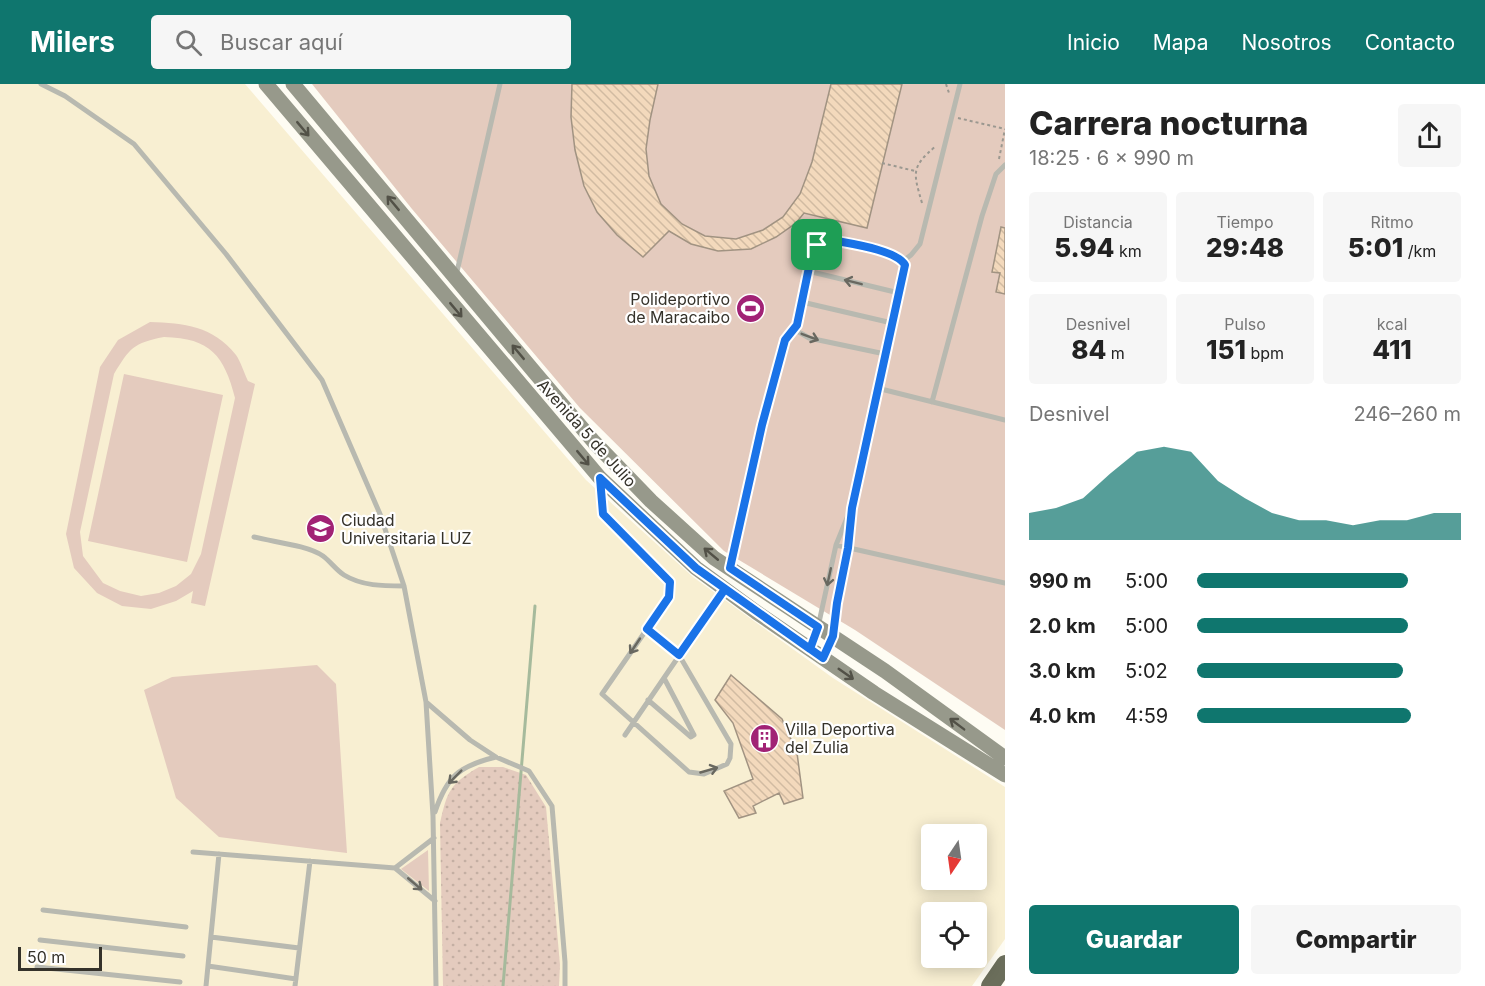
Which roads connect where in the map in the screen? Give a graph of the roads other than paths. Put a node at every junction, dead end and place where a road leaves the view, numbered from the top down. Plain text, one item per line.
1 (41, 84) edge
2 (266, 84) edge
3 (293, 84) edge
4 (500, 84) edge
5 (960, 84) edge
6 (1005, 165) edge
7 (903, 261) junction
8 (808, 271) junction
9 (456, 277) junction
10 (439, 289) junction
11 (899, 293) junction
12 (802, 302) junction
13 (892, 323) junction
14 (797, 325) junction
15 (885, 354) junction
16 (877, 388) junction
17 (932, 402) junction
18 (1005, 420) edge
19 (600, 478) junction
20 (852, 508) junction
21 (254, 537) dead end
22 (836, 545) junction
23 (848, 548) junction
24 (730, 568) junction
25 (1005, 584) edge
26 (404, 586) junction
27 (725, 589) junction
28 (818, 627) junction
29 (647, 629) junction
30 (833, 636) junction
31 (816, 654) junction
32 (679, 655) junction
33 (664, 678) junction
34 (648, 700) junction
35 (426, 702) junction
36 (633, 722) junction
37 (625, 735) dead end
38 (496, 757) junction
39 (1005, 758) edge
40 (1005, 776) edge
41 (433, 816) junction
42 (434, 838) junction
43 (193, 852) dead end
44 (219, 854) junction
45 (310, 861) junction
46 (395, 868) junction
47 (435, 901) junction
48 (43, 910) dead end
49 (186, 927) dead end
50 (211, 937) junction
51 (40, 940) dead end
52 (299, 948) junction
53 (183, 956) dead end
54 (1005, 964) edge
55 (208, 966) junction
56 (37, 967) dead end
57 (296, 979) junction
58 (180, 982) dead end
59 (206, 986) edge
60 (295, 986) edge
61 (436, 986) edge
62 (565, 986) edge
63 (990, 986) edge

1 - 26 lane
2 -> 10 main road, Avenida 5 de Julio
9 -> 3 main road, Avenida 5 de Julio
4 - 9 lane
5 - 7 lane
6 - 17 lane
7 - 8 lane
7 - 11 lane
11 -> 8 lane
8 - 12 lane
9 - 10 main road
24 -> 9 main road, Avenida 5 de Julio
10 -> 19 main road, Avenida 5 de Julio
11 - 13 lane
12 - 13 lane
12 - 14 lane
13 - 15 lane
14 -> 15 lane
14 - 24 lane
15 - 16 lane
16 - 17 lane
16 - 20 lane
17 - 18 lane
19 - 27 main road, Avenida 5 de Julio
19 - 29 lane
20 - 22 lane
20 - 23 lane
21 - 26 lane
22 - 23 lane
22 -> 28 lane
23 - 25 lane
23 - 30 lane
24 - 28 main road, Avenida 5 de Julio
26 - 35 lane
27 - 31 main road, Avenida 5 de Julio
27 - 32 lane
28 - 30 main road, Avenida 5 de Julio
28 - 31 lane
29 - 32 lane
29 -> 36 lane
30 - 31 lane
39 -> 30 main road, Avenida 5 de Julio
31 -> 40 main road, Avenida 5 de Julio
32 - 33 lane
36 -> 32 lane
33 - 34 lane
33 - 34 lane
34 - 36 lane
35 - 38 lane
35 - 41 lane
36 - 37 lane
38 -> 41 lane
38 - 62 lane
41 - 42 lane
42 - 46 lane
42 - 47 lane
43 - 44 lane
44 - 45 lane
44 - 50 lane
45 - 46 lane
45 - 52 lane
46 -> 47 lane
47 - 61 lane
48 - 49 lane
50 - 52 lane
50 - 55 lane
51 - 53 lane
52 - 57 lane
54 - 63 highway
55 - 57 lane
55 - 59 lane
56 - 58 lane
57 - 60 lane

